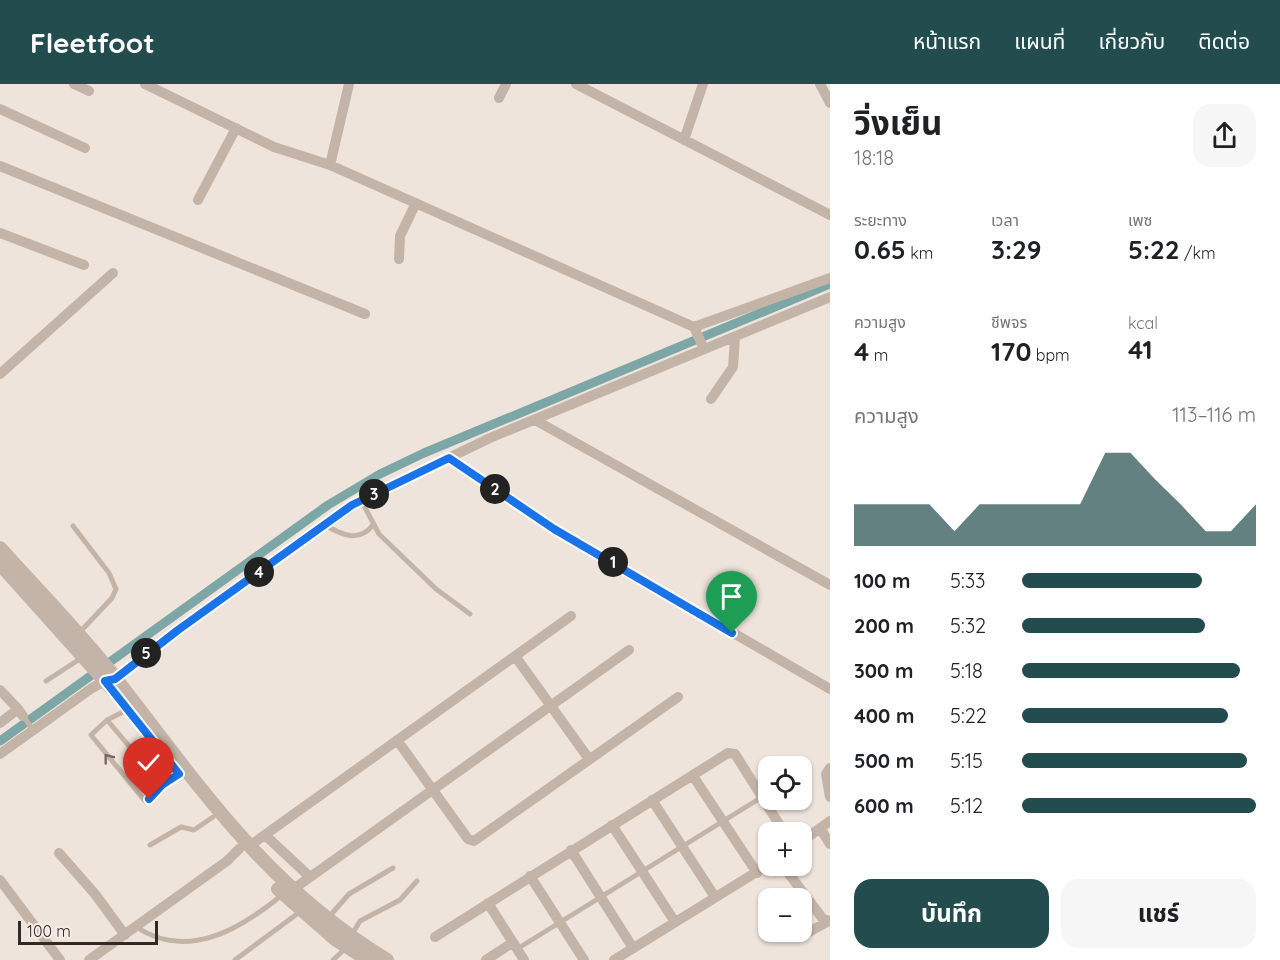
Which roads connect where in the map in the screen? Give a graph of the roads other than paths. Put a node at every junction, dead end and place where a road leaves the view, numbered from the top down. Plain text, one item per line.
1 (74, 84) edge
2 (145, 84) edge
3 (349, 84) edge
4 (506, 84) edge
5 (576, 84) edge
6 (703, 84) edge
7 (820, 84) edge
8 (89, 92) dead end
9 (499, 98) dead end
10 (830, 104) edge
11 (0, 109) edge
12 (236, 128) junction
13 (684, 140) junction
14 (85, 148) dead end
15 (330, 165) junction
16 (0, 166) edge
17 (198, 200) dead end
18 (416, 203) junction
19 (830, 215) edge
20 (0, 232) edge
21 (399, 259) dead end
22 (84, 265) dead end
23 (113, 273) dead end
24 (830, 278) edge
25 (830, 297) edge
26 (364, 314) dead end
27 (695, 330) junction
28 (735, 338) junction
29 (703, 347) junction
30 (0, 374) edge
31 (711, 399) dead end
32 (535, 420) junction
33 (449, 458) junction
34 (361, 500) junction
35 (325, 525) junction
36 (373, 525) junction
37 (73, 526) dead end
38 (0, 548) edge
39 (0, 564) edge
40 (830, 585) edge
41 (470, 614) dead end
42 (571, 616) dead end
43 (78, 634) junction
44 (629, 650) dead end
45 (515, 656) junction
46 (102, 671) junction
47 (46, 681) dead end
48 (830, 689) edge
49 (0, 690) edge
50 (678, 697) dead end
51 (551, 706) junction
52 (129, 709) junction
53 (20, 713) junction
54 (106, 720) junction
55 (0, 723) edge
56 (32, 728) junction
57 (397, 740) junction
58 (0, 754) edge
59 (589, 759) junction
60 (830, 768) edge
61 (179, 774) junction
62 (693, 776) junction
63 (162, 785) junction
64 (433, 790) junction
65 (758, 791) edge
66 (830, 797) edge
67 (758, 799) edge
68 (652, 800) junction
69 (213, 817) junction
70 (722, 821) junction
71 (830, 821) edge
72 (612, 825) junction
73 (820, 828) junction
74 (812, 834) edge
75 (265, 835) junction
76 (682, 844) junction
77 (830, 844) edge
78 (150, 845) dead end
79 (243, 848) junction
80 (571, 850) junction
81 (59, 853) dead end
82 (393, 868) dead end
83 (641, 870) junction
84 (757, 873) joint
85 (530, 876) junction
86 (791, 876) edge
87 (310, 877) junction
88 (0, 880) edge
89 (417, 881) dead end
90 (287, 892) junction
91 (600, 896) junction
92 (715, 897) junction
93 (488, 903) junction
94 (301, 911) junction
95 (327, 919) junction
96 (560, 922) junction
97 (675, 922) junction
98 (829, 922) edge
99 (136, 927) junction
100 (812, 930) edge
101 (125, 935) junction
102 (435, 937) dead end
103 (349, 942) junction
104 (210, 945) dead end
105 (156, 946) dead end
106 (515, 946) junction
107 (633, 948) junction
108 (93, 959) edge
109 (60, 960) edge
110 (235, 960) edge
111 (333, 960) edge
112 (368, 960) edge
113 (387, 960) edge
114 (486, 960) edge
115 (524, 960) edge
116 (584, 960) edge
117 (614, 960) edge

1 - 8 street
2 - 12 street
3 - 15 street
4 - 9 street
5 - 13 street
6 - 13 street
7 - 10 street
11 - 14 street
12 - 15 street
12 - 17 street
13 - 19 street
15 - 18 street
16 - 26 street
18 - 21 street
18 - 27 street
20 - 22 street
23 - 30 street
24 - 27 street
25 - 28 street
27 - 29 street
28 - 29 street
28 - 31 street
29 - 32 street
32 - 33 street
32 - 40 street
33 - 34 street
33 - 48 street
34 - 35 street
34 - 36 lane
35 - 36 lane
35 - 46 street
36 - 41 lane
37 - 43 lane
38 - 43 street
39 - 46 street
42 - 45 street
43 - 46 street
44 - 51 street
45 - 51 street
45 - 57 street
46 - 47 lane
46 - 52 street
46 - 56 street
46 - 79 street
49 - 53 street
50 - 59 street
51 - 59 street
51 - 64 street
52 - 54 lane
52 - 61 street
53 - 55 street
53 - 56 lane
54 - 63 lane
63 -> 54 lane
56 - 58 street
57 - 64 street
57 - 75 street
59 - 64 street
60 - 66 street
61 - 63 lane
61 - 69 street
62 - 65 street
62 - 68 street
62 - 70 street
64 - 87 street
67 - 70 lane
68 - 72 street
68 - 76 street
69 - 78 lane
69 - 79 street
70 - 76 lane
70 - 84 street
71 - 73 street
72 - 80 street
72 - 83 street
73 - 74 street
73 - 77 street
75 - 79 street
75 - 87 street
76 - 83 lane
76 - 92 street
79 - 90 street
79 - 99 street
80 - 85 street
80 - 91 street
81 - 101 street
82 - 95 lane
83 - 91 lane
83 - 97 street
84 - 92 street
85 - 93 street
85 - 96 street
86 - 98 street
87 - 90 street
88 - 109 street
89 - 103 lane
90 - 94 street
90 - 95 street
90 - 104 lane
91 - 96 lane
91 - 107 street
92 - 97 street
93 - 102 street
93 - 106 street
94 - 103 street
94 - 110 lane
95 - 103 street
96 - 106 lane
96 - 116 street
97 - 107 street
98 - 100 street
99 - 101 street
99 - 105 lane
101 - 108 street
103 - 111 lane
103 - 112 street
103 - 113 street
106 - 114 street
106 - 115 street
107 - 117 street

